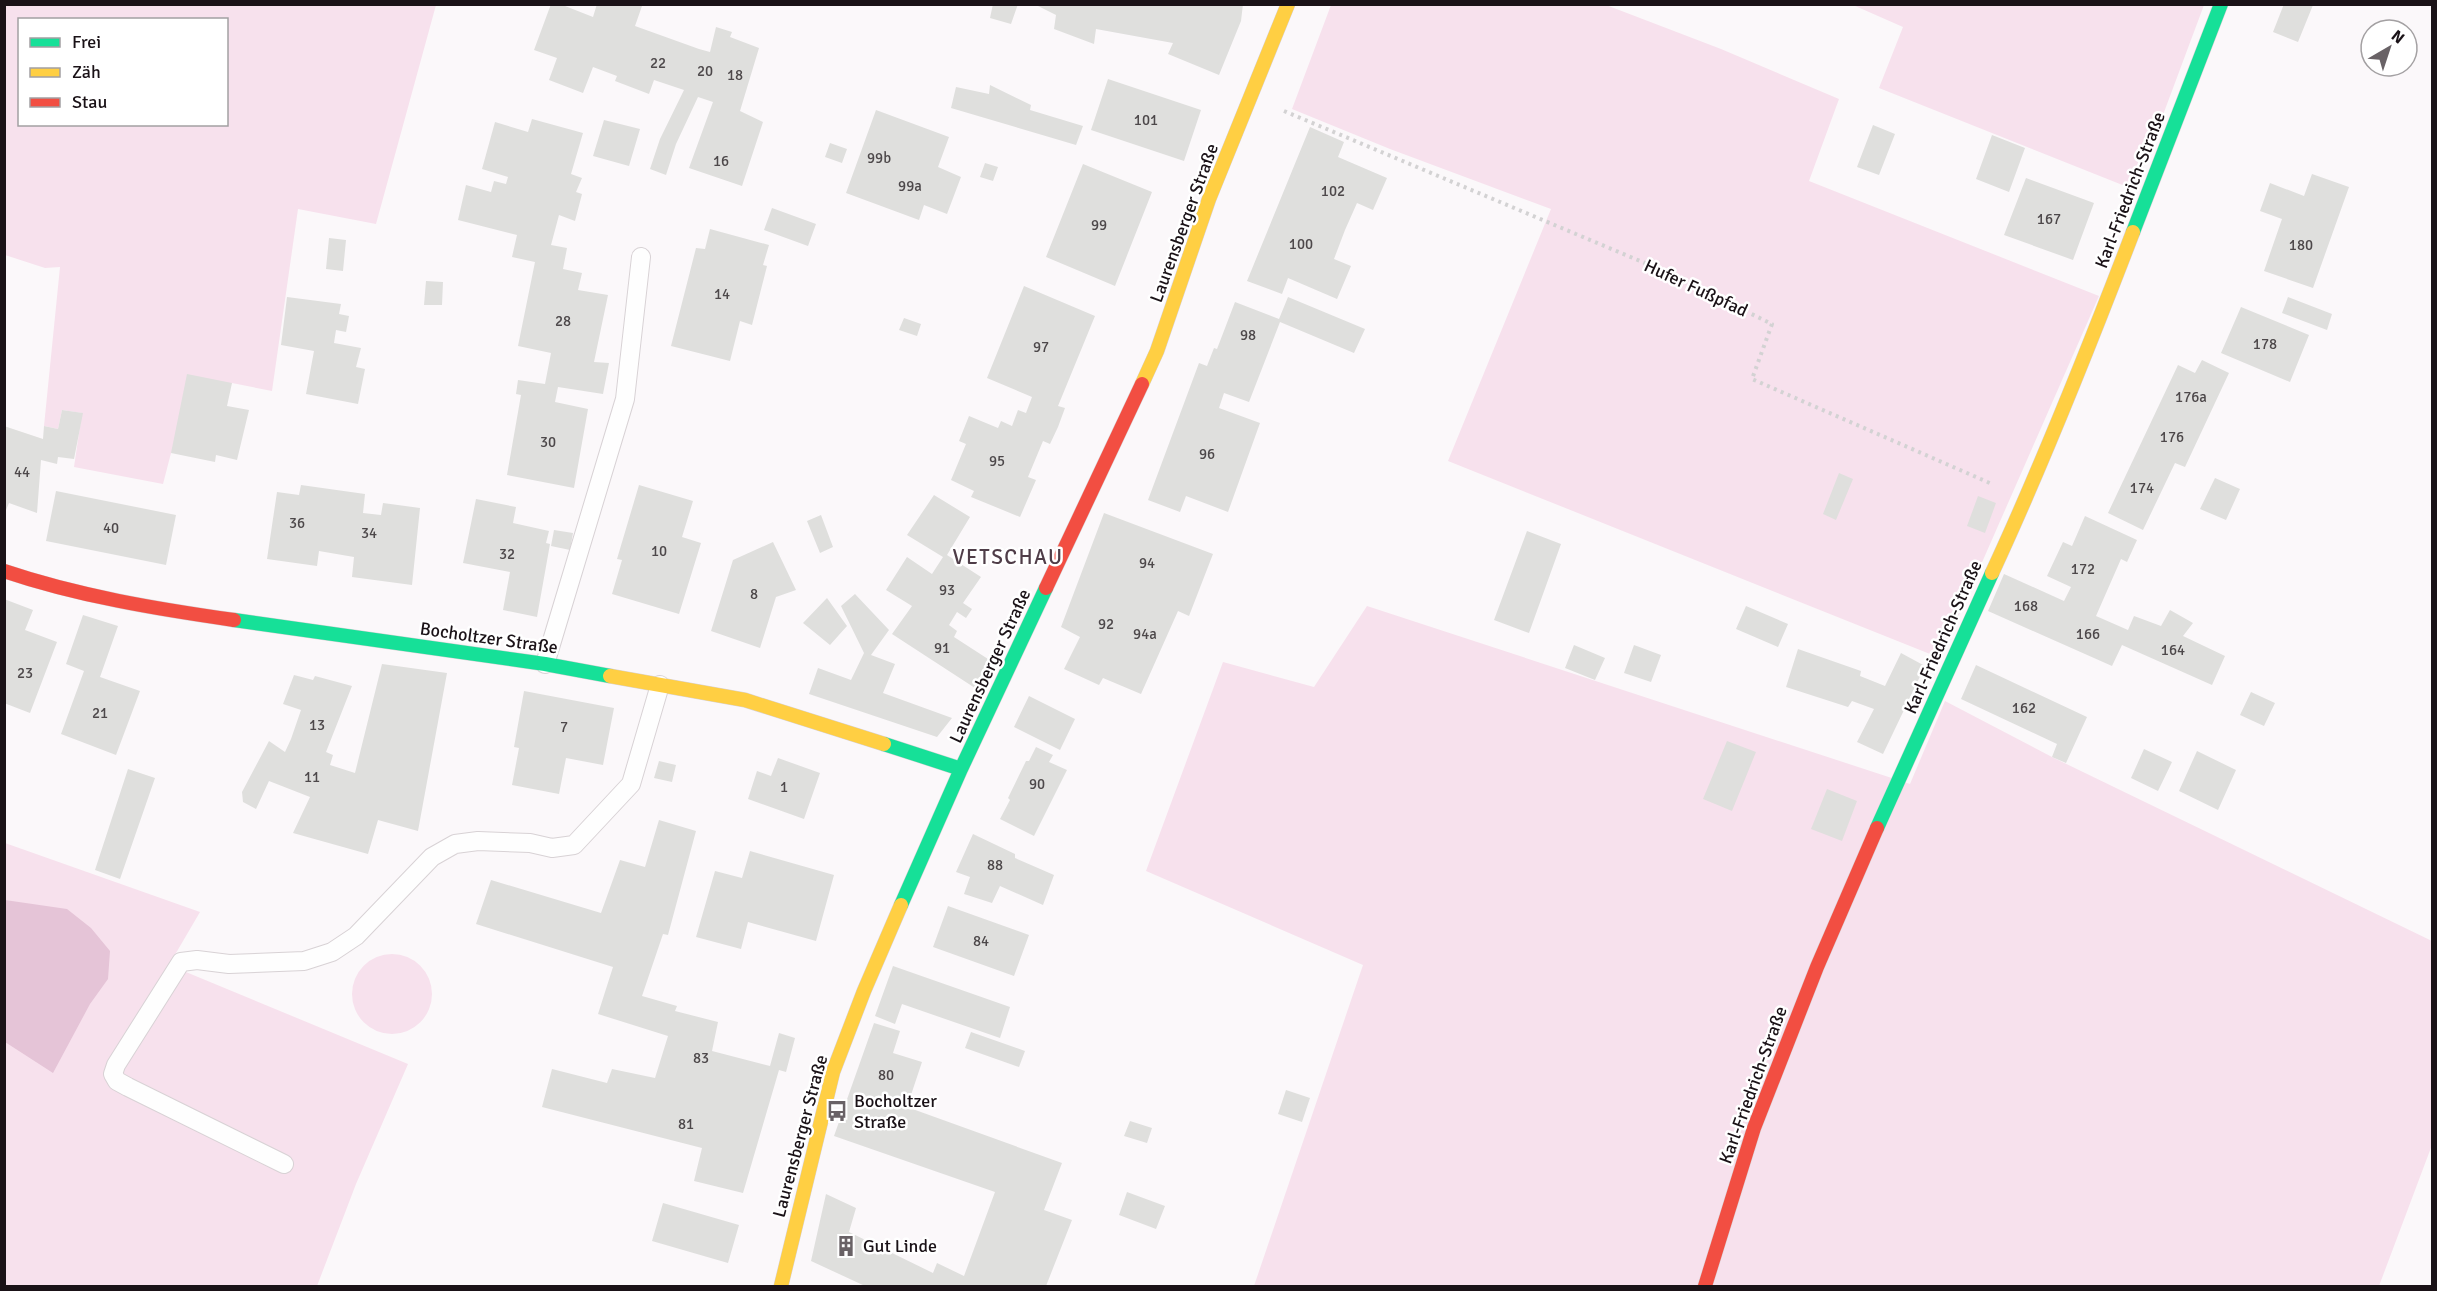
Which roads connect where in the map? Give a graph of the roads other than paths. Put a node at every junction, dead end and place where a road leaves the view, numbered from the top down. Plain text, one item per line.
1 (1288, 4) edge
2 (2221, 4) edge
3 (641, 257) dead end
4 (4, 572) edge
5 (545, 664) junction
6 (660, 685) junction
7 (961, 769) junction
8 (284, 1164) dead end
9 (781, 1287) edge
10 (1705, 1287) edge

1 - 7 street, Laurensberger Straße
2 - 10 street, Karl-Friedrich-Straße
3 - 5 lane
4 - 5 street, Bocholtzer Straße
5 - 6 street, Bocholtzer Straße
6 - 7 street, Bocholtzer Straße
6 - 8 lane
7 - 9 street, Laurensberger Straße

